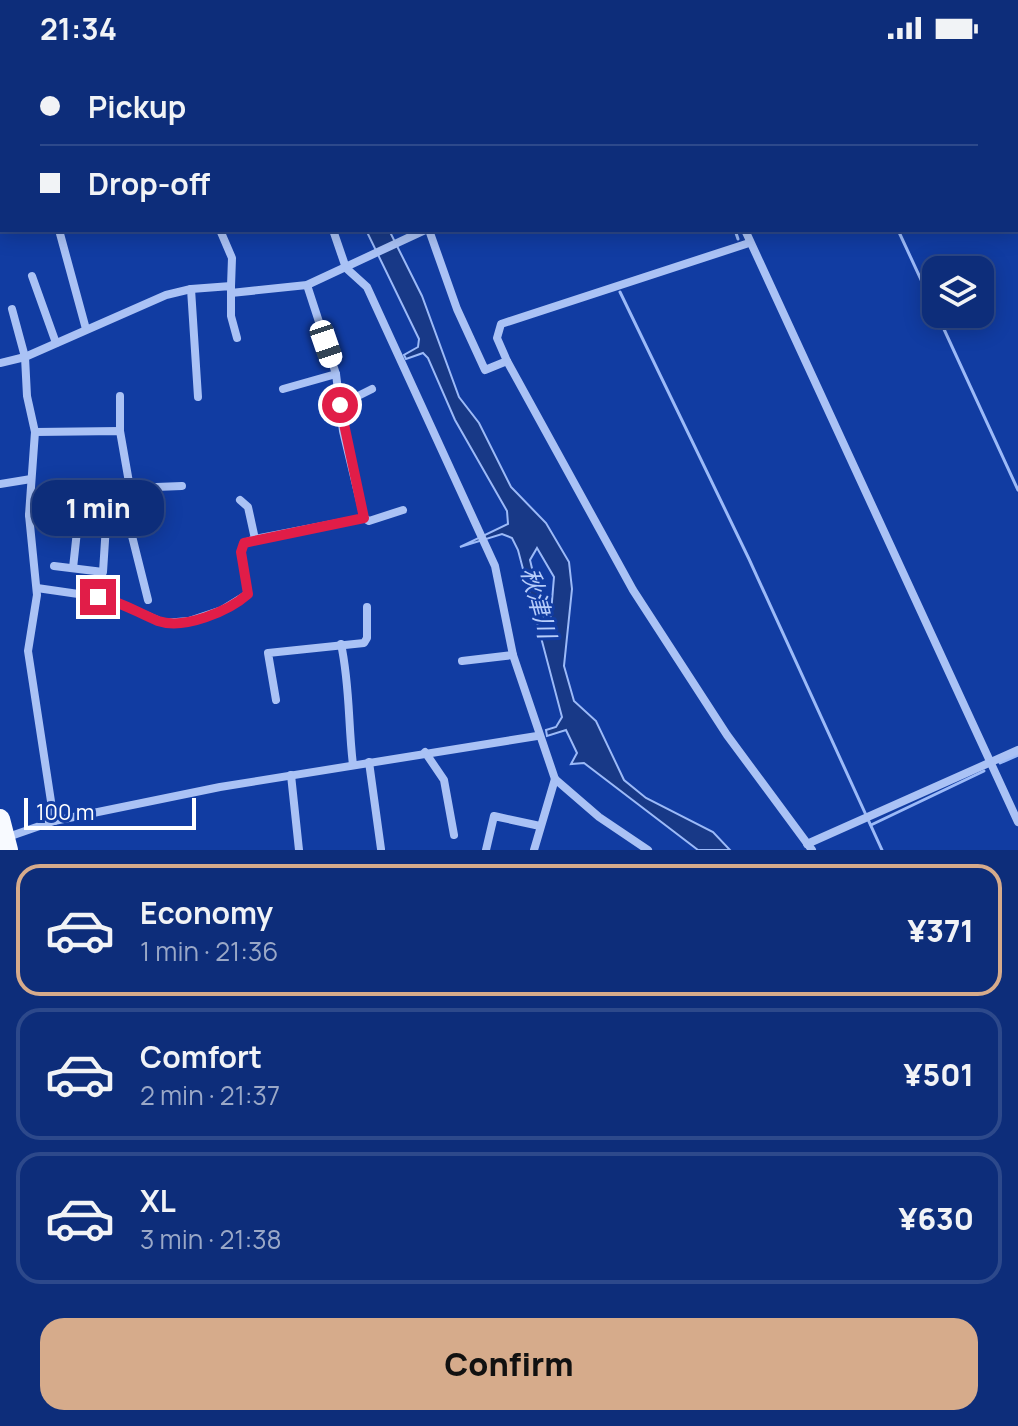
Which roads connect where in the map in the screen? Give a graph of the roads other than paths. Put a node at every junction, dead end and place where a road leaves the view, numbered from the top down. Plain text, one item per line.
1 (60, 232) edge
2 (221, 232) edge
3 (334, 232) edge
4 (423, 232) edge
5 (425, 232) edge
6 (746, 232) edge
7 (749, 243) junction
8 (346, 268) junction
9 (32, 276) dead end
10 (307, 285) junction
11 (191, 289) junction
12 (231, 289) junction
13 (12, 309) dead end
14 (86, 329) junction
15 (237, 338) dead end
16 (56, 343) junction
17 (25, 357) junction
18 (507, 361) junction
19 (0, 363) edge
20 (336, 374) junction
21 (283, 389) dead end
22 (372, 389) dead end
23 (120, 396) dead end
24 (198, 397) dead end
25 (340, 405) junction
26 (120, 431) junction
27 (35, 432) junction
28 (31, 479) junction
29 (0, 484) edge
30 (182, 486) dead end
31 (240, 500) dead end
32 (403, 510) dead end
33 (29, 515) junction
34 (364, 518) junction
35 (78, 522) junction
36 (106, 525) junction
37 (255, 539) junction
38 (54, 566) dead end
39 (73, 568) junction
40 (37, 588) junction
41 (148, 600) dead end
42 (367, 607) dead end
43 (341, 644) junction
44 (513, 655) junction
45 (462, 661) dead end
46 (276, 700) dead end
47 (537, 736) junction
48 (1018, 750) edge
49 (425, 752) junction
50 (369, 762) junction
51 (990, 763) junction
52 (353, 765) junction
53 (291, 775) junction
54 (555, 779) junction
55 (54, 821) junction
56 (1018, 822) edge
57 (540, 826) junction
58 (454, 835) dead end
59 (3, 836) edge
60 (810, 847) edge
61 (381, 849) edge
62 (299, 850) edge
63 (486, 850) edge
64 (534, 850) edge
65 (648, 850) edge

1 - 14 street
2 - 12 street
3 - 8 street
4 - 8 street
5 - 18 street
6 - 7 street
7 - 18 street
7 - 51 street
8 - 10 street
8 - 44 street
9 - 16 street
10 - 12 street
10 - 20 street
11 - 12 street
11 - 14 street
11 - 24 street
12 - 15 street
13 - 17 street
14 - 16 street
16 - 17 street
17 - 19 street
17 - 27 street
18 - 60 street
20 - 21 street
20 - 25 street
22 - 25 street
23 - 26 street
25 - 34 street
26 - 27 street
26 - 30 street
27 - 28 street
28 - 29 street
28 - 33 street
31 - 37 street
32 - 34 street
33 - 35 street
33 - 40 street
34 - 37 street
35 - 36 street
35 - 39 street
36 - 39 street
36 - 41 street
37 - 40 street
38 - 39 street
40 - 55 street
42 - 43 street
43 - 46 street
43 - 52 street
44 - 45 street
44 - 47 street
47 - 49 street
47 - 54 street
48 - 51 street
49 - 50 street
49 - 58 street
50 - 52 street
50 - 61 street
51 - 56 street
51 - 60 street
52 - 53 street
53 - 55 street
53 - 62 street
54 - 57 street
54 - 65 street
55 - 59 street
57 - 63 street
57 - 64 street

